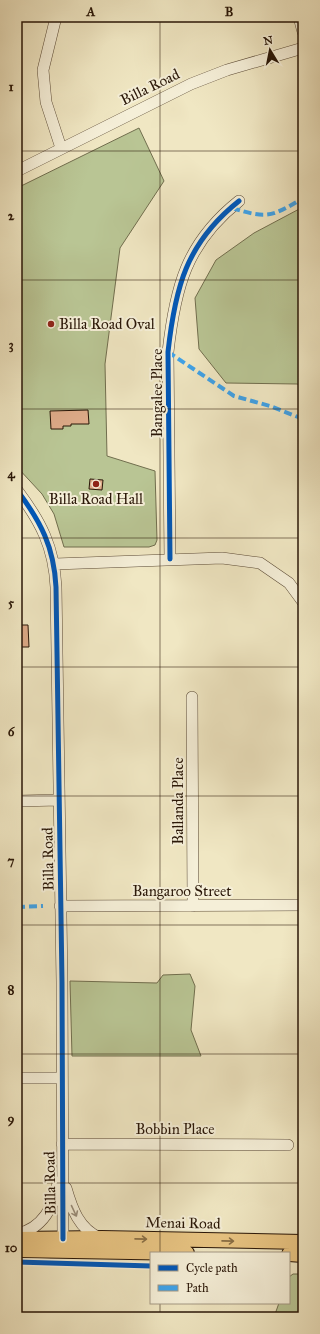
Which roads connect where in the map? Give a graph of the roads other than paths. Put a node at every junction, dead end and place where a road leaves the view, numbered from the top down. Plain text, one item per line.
1 (56, 17) edge
2 (299, 17) edge
3 (303, 32) edge
4 (303, 48) edge
5 (62, 148) junction
6 (17, 170) edge
7 (239, 202) dead end
8 (17, 490) edge
9 (170, 559) junction
10 (55, 564) junction
11 (303, 602) edge
12 (192, 697) dead end
13 (59, 800) junction
14 (17, 801) edge
15 (303, 905) edge
16 (60, 906) junction
17 (193, 906) junction
18 (17, 1078) edge
19 (62, 1078) junction
20 (62, 1144) junction
21 (288, 1145) dead end
22 (62, 1160) junction
23 (17, 1234) edge
24 (102, 1238) junction
25 (63, 1239) junction
26 (303, 1242) edge
27 (19, 1246) edge
28 (114, 1252) junction
29 (150, 1252) edge
30 (290, 1254) edge
31 (303, 1255) edge

1 - 5 street
2 - 3 street
4 - 5 street, Billa Road
5 - 6 street, Billa Road
7 - 9 street, Bangalee Place
8 - 10 street, Billa Road
9 - 10 street
9 - 11 street
10 - 13 street, Billa Road
12 - 17 street, Ballanda Place
13 - 14 street
13 - 16 street, Billa Road
15 - 17 street, Bangaroo Street
16 - 17 street, Bangaroo Street
16 - 19 street, Billa Road
18 - 19 street
19 - 20 street, Billa Road
20 - 21 street, Bobbin Place
20 - 22 street, Billa Road
22 - 23 street
22 -> 24 street
22 - 25 street, Billa Road
24 - 25 main road, Menai Road
24 -> 26 main road, Menai Road
25 - 27 main road, Menai Road
25 - 28 main road, Menai Road
27 - 28 main road, Menai Road
28 - 29 main road, Menai Road
30 - 31 main road

